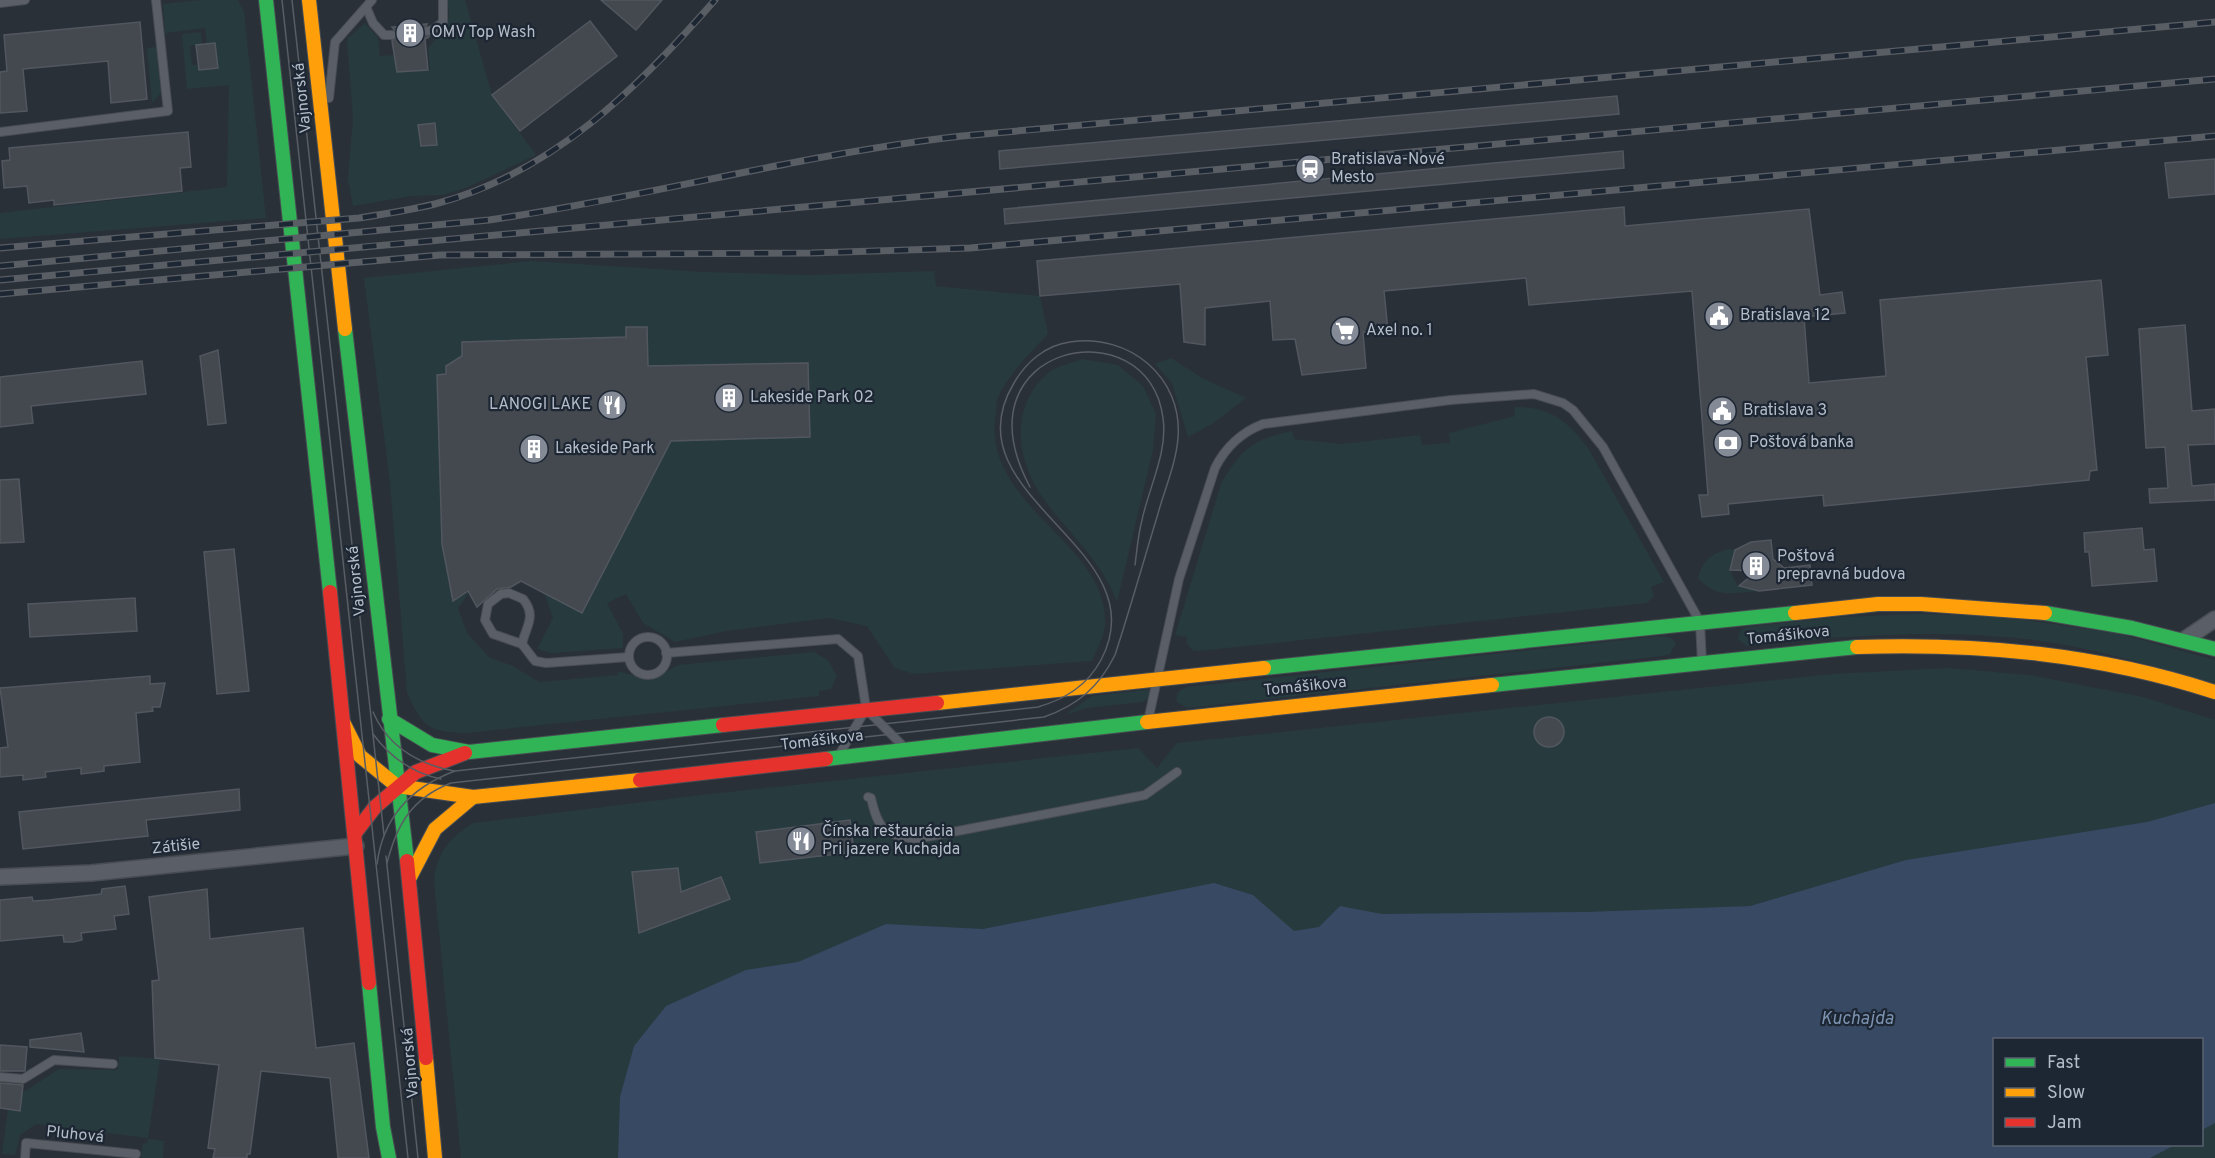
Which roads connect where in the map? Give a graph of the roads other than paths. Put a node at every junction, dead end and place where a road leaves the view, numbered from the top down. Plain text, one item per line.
1 (25, 0) edge
2 (156, 0) edge
3 (266, 0) edge
4 (309, 0) edge
5 (372, 0) edge
6 (443, 0) edge
7 (0, 3) edge
8 (367, 9) junction
9 (428, 31) dead end
10 (392, 35) dead end
11 (0, 132) edge
12 (324, 135) junction
13 (2215, 619) edge
14 (1700, 622) junction
15 (2184, 640) junction
16 (522, 644) junction
17 (2215, 649) edge
18 (666, 654) junction
19 (629, 657) junction
20 (1702, 664) junction
21 (1157, 681) junction
22 (2215, 692) edge
23 (866, 709) junction
24 (389, 719) junction
25 (1148, 722) junction
26 (344, 724) junction
27 (907, 750) junction
28 (469, 752) junction
29 (838, 757) junction
30 (1177, 772) dead end
31 (397, 786) junction
32 (473, 797) junction
33 (868, 797) dead end
34 (355, 840) junction
35 (0, 877) edge
36 (410, 879) junction
37 (113, 1064) dead end
38 (0, 1077) edge
39 (136, 1154) dead end
40 (25, 1158) edge
41 (389, 1158) edge
42 (435, 1158) edge

1 - 7 lane
2 - 11 lane
3 - 26 main road, Vajnorská
4 - 12 main road, Vajnorská
5 - 8 lane
6 - 9 lane
8 - 10 lane
8 - 12 lane
12 - 24 main road, Vajnorská
13 - 15 street
14 - 15 main road, Tomášikova
14 - 20 lane
14 - 21 main road, Tomášikova
14 - 21 lane
15 - 17 main road, Tomášikova
16 - 16 lane
16 - 19 lane
18 - 19 lane
18 - 19 lane
18 - 23 lane, Tomášikova
20 - 22 main road, Tomášikova
20 - 25 main road, Tomášikova
21 - 23 main road, Tomášikova
21 - 25 lane
23 - 27 lane
23 - 28 main road, Tomášikova
23 - 29 lane
24 - 28 main road, Tomášikova
24 - 31 main road, Vajnorská
25 - 27 main road, Tomášikova
26 - 31 main road
26 - 34 main road, Vajnorská
27 - 29 main road, Tomášikova
28 - 31 main road, Tomášikova
29 - 32 main road, Tomášikova
30 - 33 lane
31 - 32 main road, Tomášikova
31 - 34 main road, Tomášikova
31 - 36 main road, Vajnorská
32 - 36 main road
34 - 35 street, Zátišie
34 - 41 main road, Vajnorská
36 - 42 main road, Vajnorská
37 - 38 lane
39 - 40 lane, Pluhová

